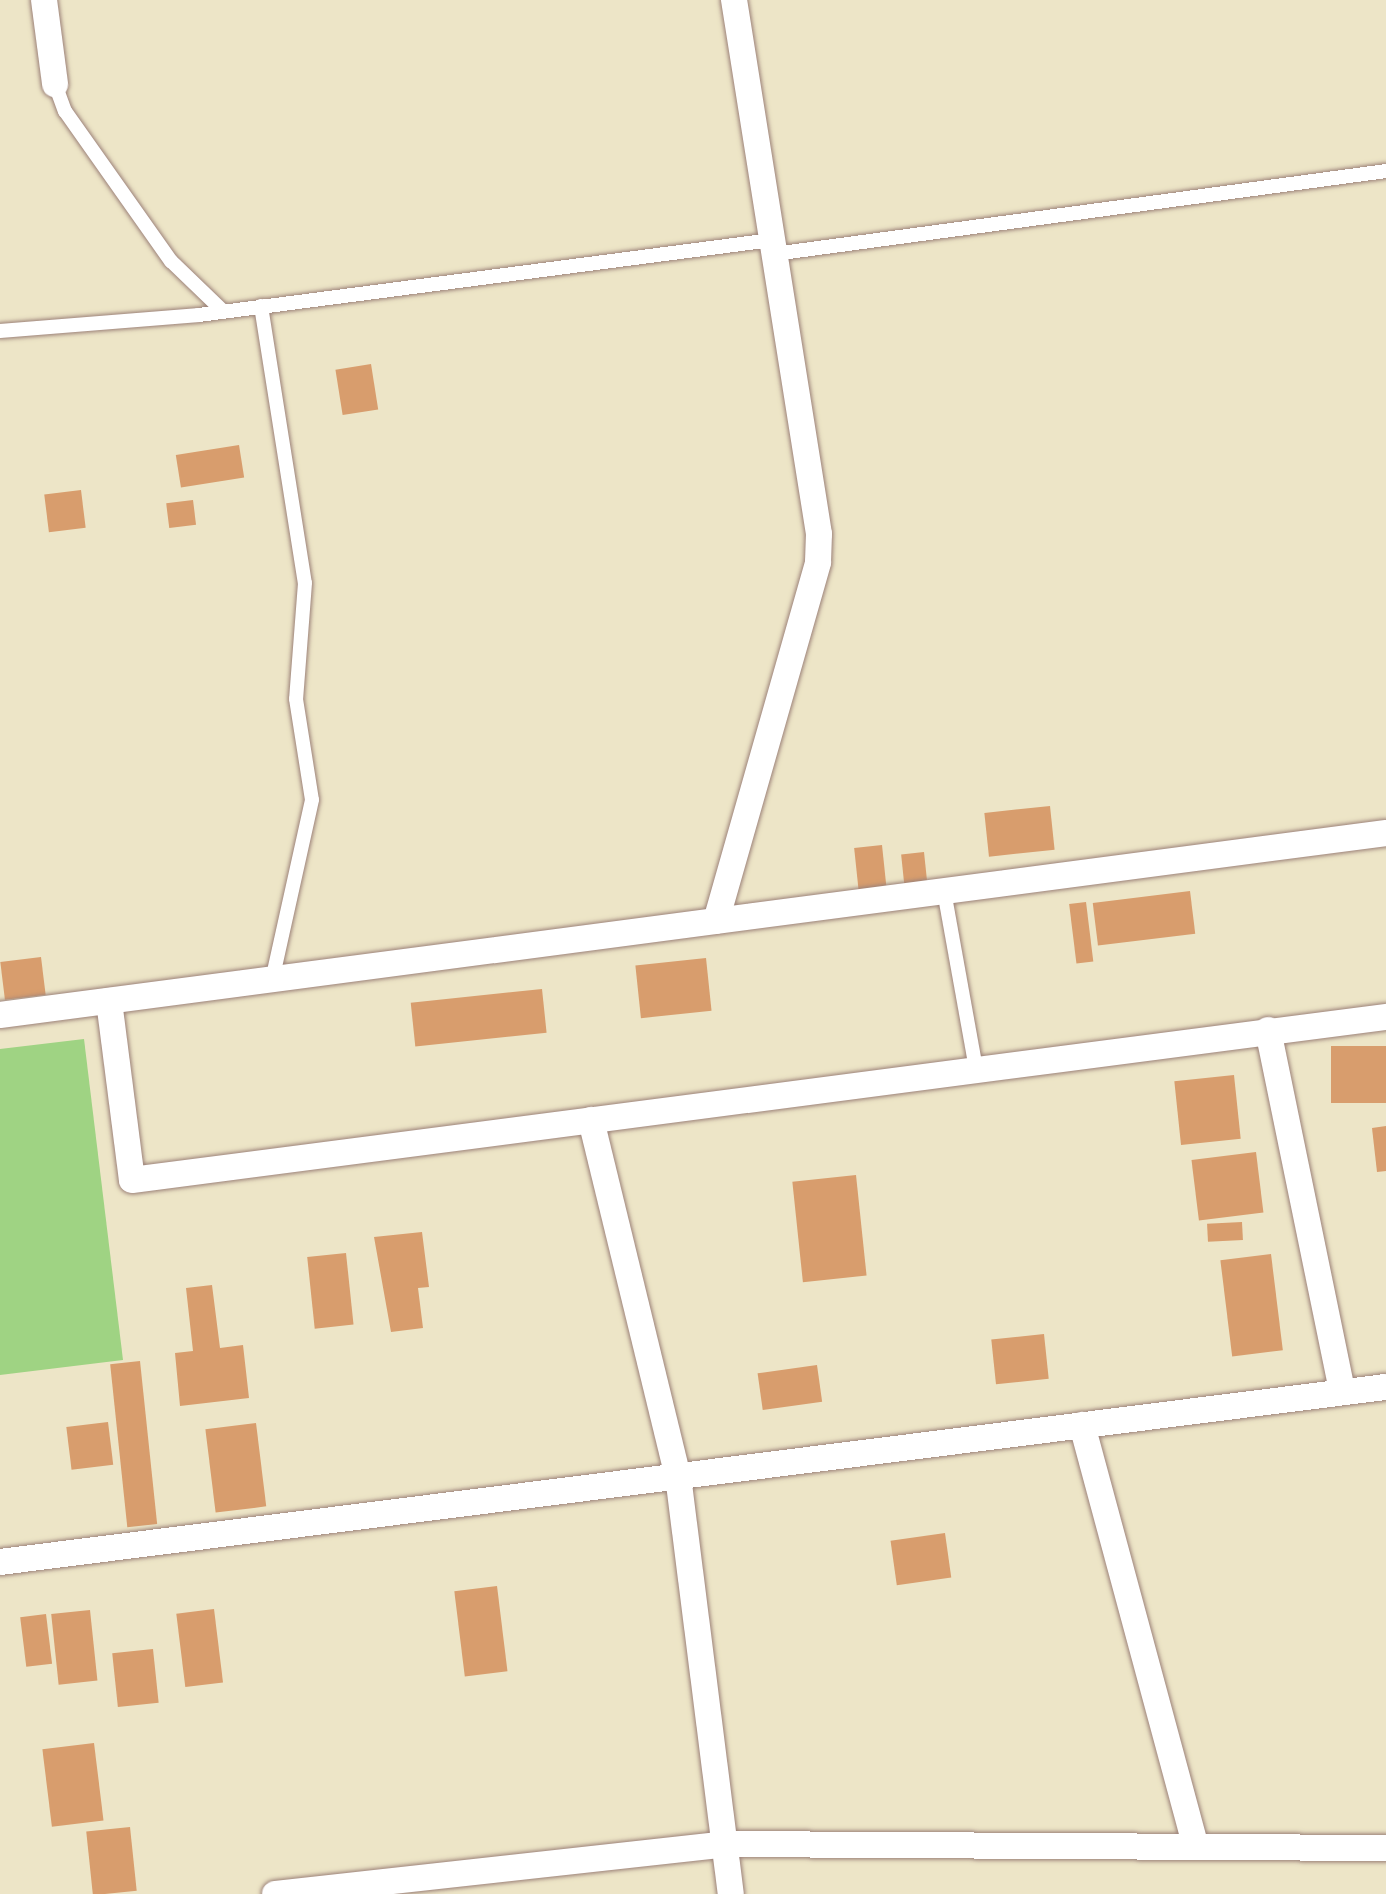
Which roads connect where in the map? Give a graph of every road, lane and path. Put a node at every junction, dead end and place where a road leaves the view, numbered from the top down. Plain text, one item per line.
1 (44, 0) edge
2 (734, 0) edge
3 (55, 84) joint
4 (1386, 171) edge
5 (773, 247) junction
6 (261, 306) junction
7 (223, 311) junction
8 (0, 331) edge
9 (1386, 833) edge
10 (944, 891) junction
11 (716, 921) junction
12 (272, 980) junction
13 (109, 1001) junction
14 (0, 1015) edge
15 (1386, 1017) edge
16 (1268, 1030) junction
17 (976, 1069) junction
18 (591, 1120) junction
19 (1386, 1387) edge
20 (1342, 1392) junction
21 (1082, 1425) junction
22 (678, 1476) junction
23 (0, 1562) edge
24 (726, 1844) junction
25 (1195, 1844) junction
26 (1386, 1848) edge
27 (275, 1894) edge
28 (731, 1894) edge

1 - 3 street
2 - 5 street
3 - 7 lane
4 - 5 lane
5 - 6 lane
5 - 11 street
6 - 7 lane
6 - 12 lane
7 - 8 lane
9 - 10 street
10 - 11 street
10 - 17 lane
11 - 12 street
12 - 13 street
13 - 14 street
13 - 18 street
15 - 16 street
16 - 17 street
16 - 20 street
17 - 18 street
18 - 22 street
19 - 20 street
20 - 21 street
21 - 22 street
21 - 25 street
22 - 23 street
22 - 24 street
24 - 25 street
24 - 27 street
24 - 28 street
25 - 26 street

